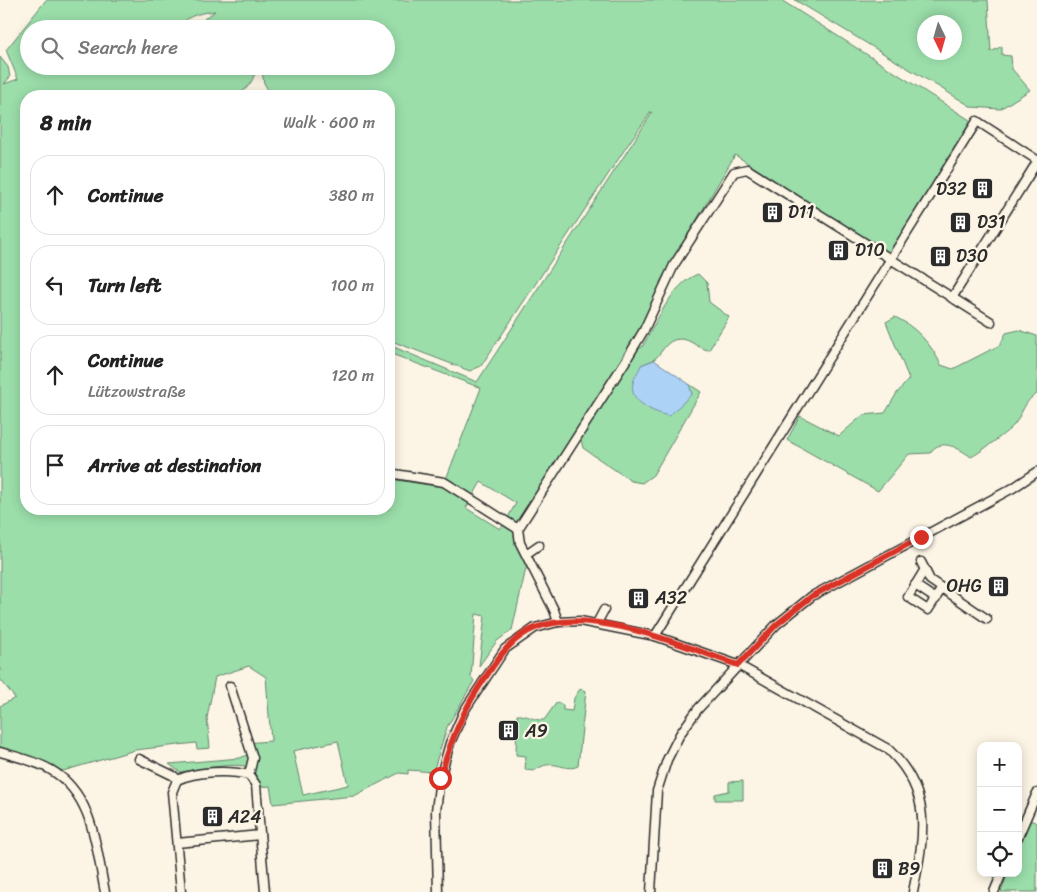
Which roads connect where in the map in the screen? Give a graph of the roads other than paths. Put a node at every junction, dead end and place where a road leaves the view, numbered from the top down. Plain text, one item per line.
1 (1037, 161) edge
2 (891, 260) junction
3 (952, 298) junction
4 (991, 322) dead end
5 (1037, 472) edge
6 (395, 474) edge
7 (518, 529) junction
8 (539, 545) dead end
9 (526, 554) junction
10 (915, 585) junction
11 (942, 588) junction
12 (936, 599) junction
13 (604, 610) dead end
14 (987, 619) dead end
15 (558, 622) junction
16 (597, 623) junction
17 (655, 636) junction
18 (738, 665) junction
19 (230, 686) dead end
20 (0, 752) edge
21 (139, 759) dead end
22 (249, 775) junction
23 (177, 780) junction
24 (1037, 793) edge
25 (1020, 832) edge
26 (260, 835) junction
27 (177, 843) junction
28 (1000, 877) edge
29 (105, 892) edge
30 (181, 892) edge
31 (265, 892) edge
32 (438, 892) edge
33 (651, 892) edge
34 (913, 892) edge
35 (994, 892) edge

1 - 2 street
1 - 3 street
2 - 3 street
2 - 7 street
2 - 17 street
3 - 4 street
5 - 18 street
6 - 7 street
7 - 9 street
8 - 9 street
9 - 15 street
10 - 11 street
10 - 12 street
10 - 12 street
11 - 12 street
11 - 14 street
13 - 16 street
15 - 16 street
15 - 32 street
16 - 17 street
17 - 18 street
18 - 33 street
18 - 34 street
19 - 22 street
20 - 29 street
21 - 23 street
22 - 23 street
22 - 26 street
23 - 27 street
24 - 25 street
26 - 27 street
26 - 31 street
27 - 30 street
28 - 35 street

